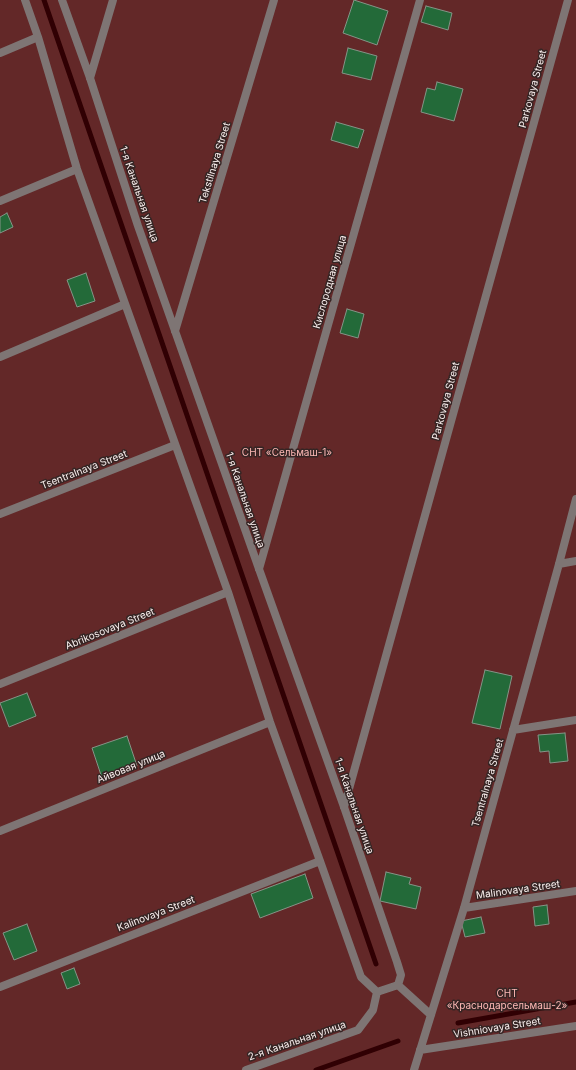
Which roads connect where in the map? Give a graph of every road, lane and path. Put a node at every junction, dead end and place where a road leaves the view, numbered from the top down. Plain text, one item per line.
1 (25, 0) edge
2 (62, 0) edge
3 (113, 0) edge
4 (274, 0) edge
5 (420, 0) edge
6 (568, 0) edge
7 (38, 36) junction
8 (0, 53) edge
9 (90, 78) junction
10 (77, 169) junction
11 (0, 201) edge
12 (125, 304) junction
13 (175, 331) junction
14 (0, 357) edge
15 (175, 445) junction
16 (576, 499) edge
17 (0, 514) edge
18 (576, 561) edge
19 (559, 564) junction
20 (259, 569) junction
21 (228, 592) junction
22 (0, 684) edge
23 (576, 720) edge
24 (270, 722) junction
25 (513, 730) junction
26 (344, 807) junction
27 (0, 831) edge
28 (320, 861) junction
29 (576, 892) edge
30 (464, 908) junction
31 (398, 985) junction
32 (0, 986) edge
33 (377, 992) junction
34 (431, 1015) junction
35 (576, 1026) edge
36 (420, 1050) junction
37 (246, 1070) edge
38 (414, 1070) edge

1 - 7 street
2 - 9 street, 1-я Канальная улица
3 - 9 street
4 - 13 street, Tekstilnaya Street
5 - 20 street, Кислородная улица
6 - 26 street, Parkovaya Street
7 - 8 street
7 - 10 street
9 - 13 street, 1-я Канальная улица
10 - 11 street
10 - 12 street
12 - 14 street
12 - 15 street
13 - 20 street, 1-я Канальная улица
15 - 17 street, Tsentralnaya Street
15 - 21 street
16 - 19 street, Tsentralnaya Street
18 - 19 street
19 - 25 street, Tsentralnaya Street
20 - 26 street, 1-я Канальная улица
21 - 22 street, Abrikosovaya Street
21 - 24 street
23 - 25 street
24 - 27 street, Айвовая улица
24 - 28 street
25 - 30 street, Tsentralnaya Street
26 - 31 street, 1-я Канальная улица
28 - 32 street, Kalinovaya Street
28 - 33 street
29 - 30 street, Malinovaya Street
30 - 34 street, Tsentralnaya Street
31 - 33 street
31 - 34 street
33 - 37 street, 2-я Канальная улица
34 - 36 street, Tsentralnaya Street
35 - 36 street, Vishniovaya Street
36 - 38 street, Tsentralnaya Street

